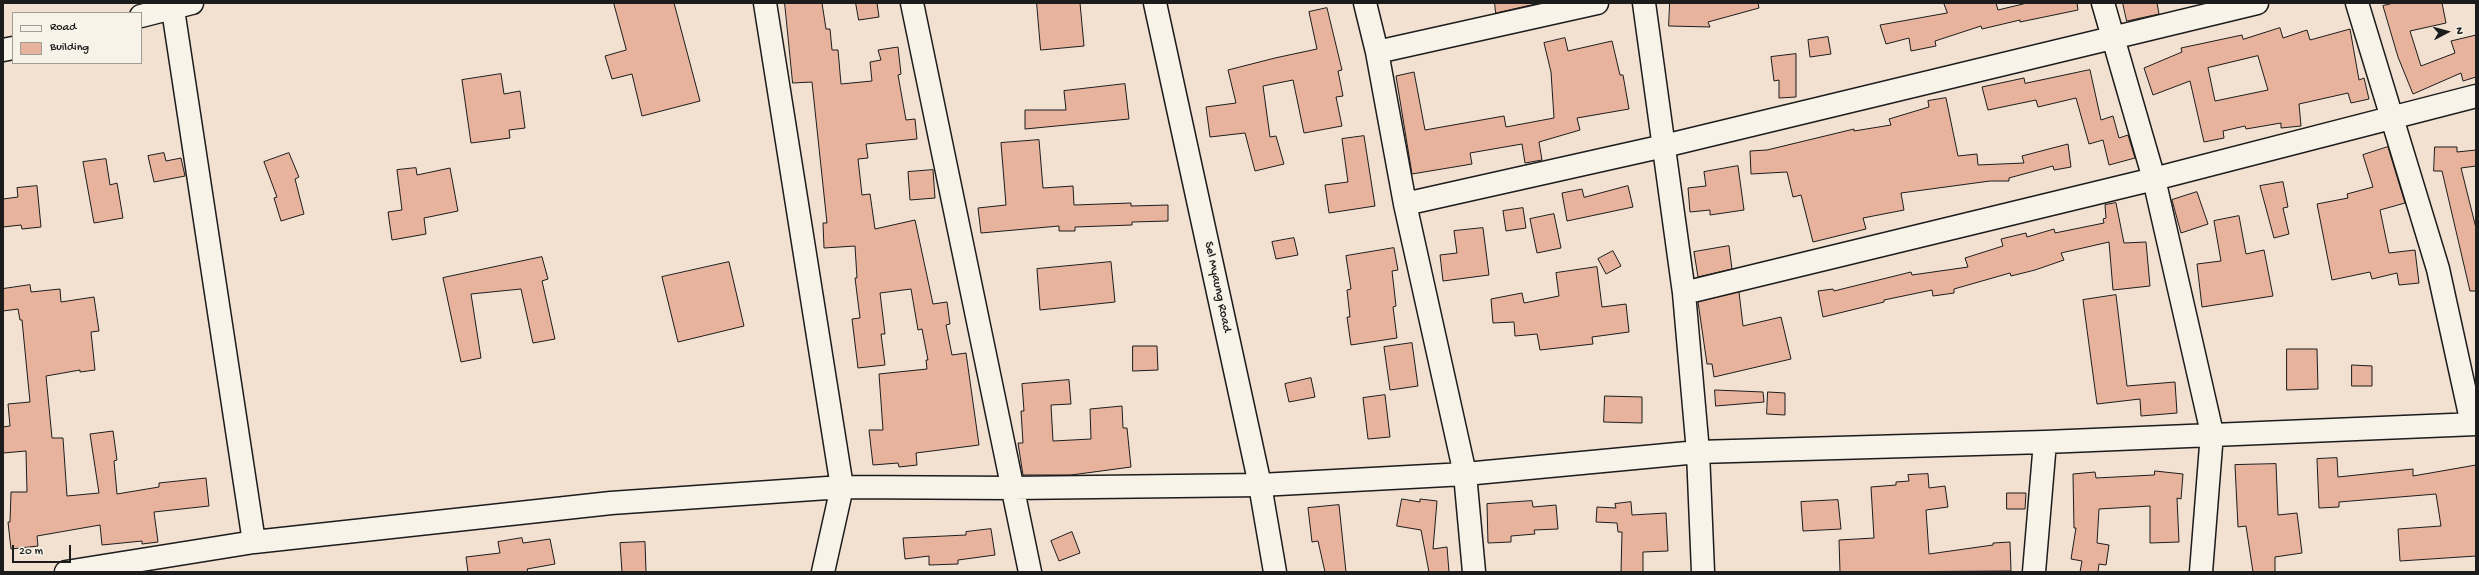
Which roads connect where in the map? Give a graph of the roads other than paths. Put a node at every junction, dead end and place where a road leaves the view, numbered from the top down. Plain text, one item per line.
1 (765, 3) edge
2 (912, 3) edge
3 (1155, 3) edge
4 (1366, 3) edge
5 (1597, 3) edge
6 (1644, 3) edge
7 (2103, 3) edge
8 (2257, 3) edge
9 (2358, 3) edge
10 (179, 5) edge
11 (142, 16) edge
12 (2113, 39) junction
13 (1377, 52) junction
14 (2476, 96) edge
15 (2393, 118) junction
16 (1664, 146) junction
17 (2154, 179) junction
18 (1405, 204) junction
19 (1684, 293) junction
20 (2474, 424) edge
21 (2212, 434) junction
22 (2045, 442) junction
23 (1698, 452) junction
24 (1465, 474) junction
25 (1260, 485) junction
26 (842, 487) junction
27 (1013, 488) junction
28 (254, 542) junction
29 (66, 572) edge
30 (823, 572) edge
31 (1030, 572) edge
32 (1275, 572) edge
33 (1474, 572) edge
34 (1703, 572) edge
35 (2034, 572) edge
36 (2201, 572) edge

1 - 26 street
2 - 27 street
3 - 25 street, Sel Myaung Road
4 - 13 street
5 - 13 street
6 - 16 street
7 - 12 street
8 - 12 street
9 - 15 street
10 - 11 street
10 - 28 street
12 - 16 street
12 - 17 street
13 - 18 street
14 - 15 street
15 - 17 street
15 - 20 street
16 - 18 street
16 - 19 street
17 - 19 street
17 - 21 street
18 - 24 street
19 - 23 street
20 - 21 street
21 - 22 street
21 - 36 street
22 - 23 street
22 - 35 street
23 - 24 street
23 - 34 street
24 - 25 street
24 - 33 street
25 - 27 street
25 - 32 street, Sel Myaung Road
26 - 27 street
26 - 28 street
26 - 30 street
27 - 31 street
28 - 29 street

